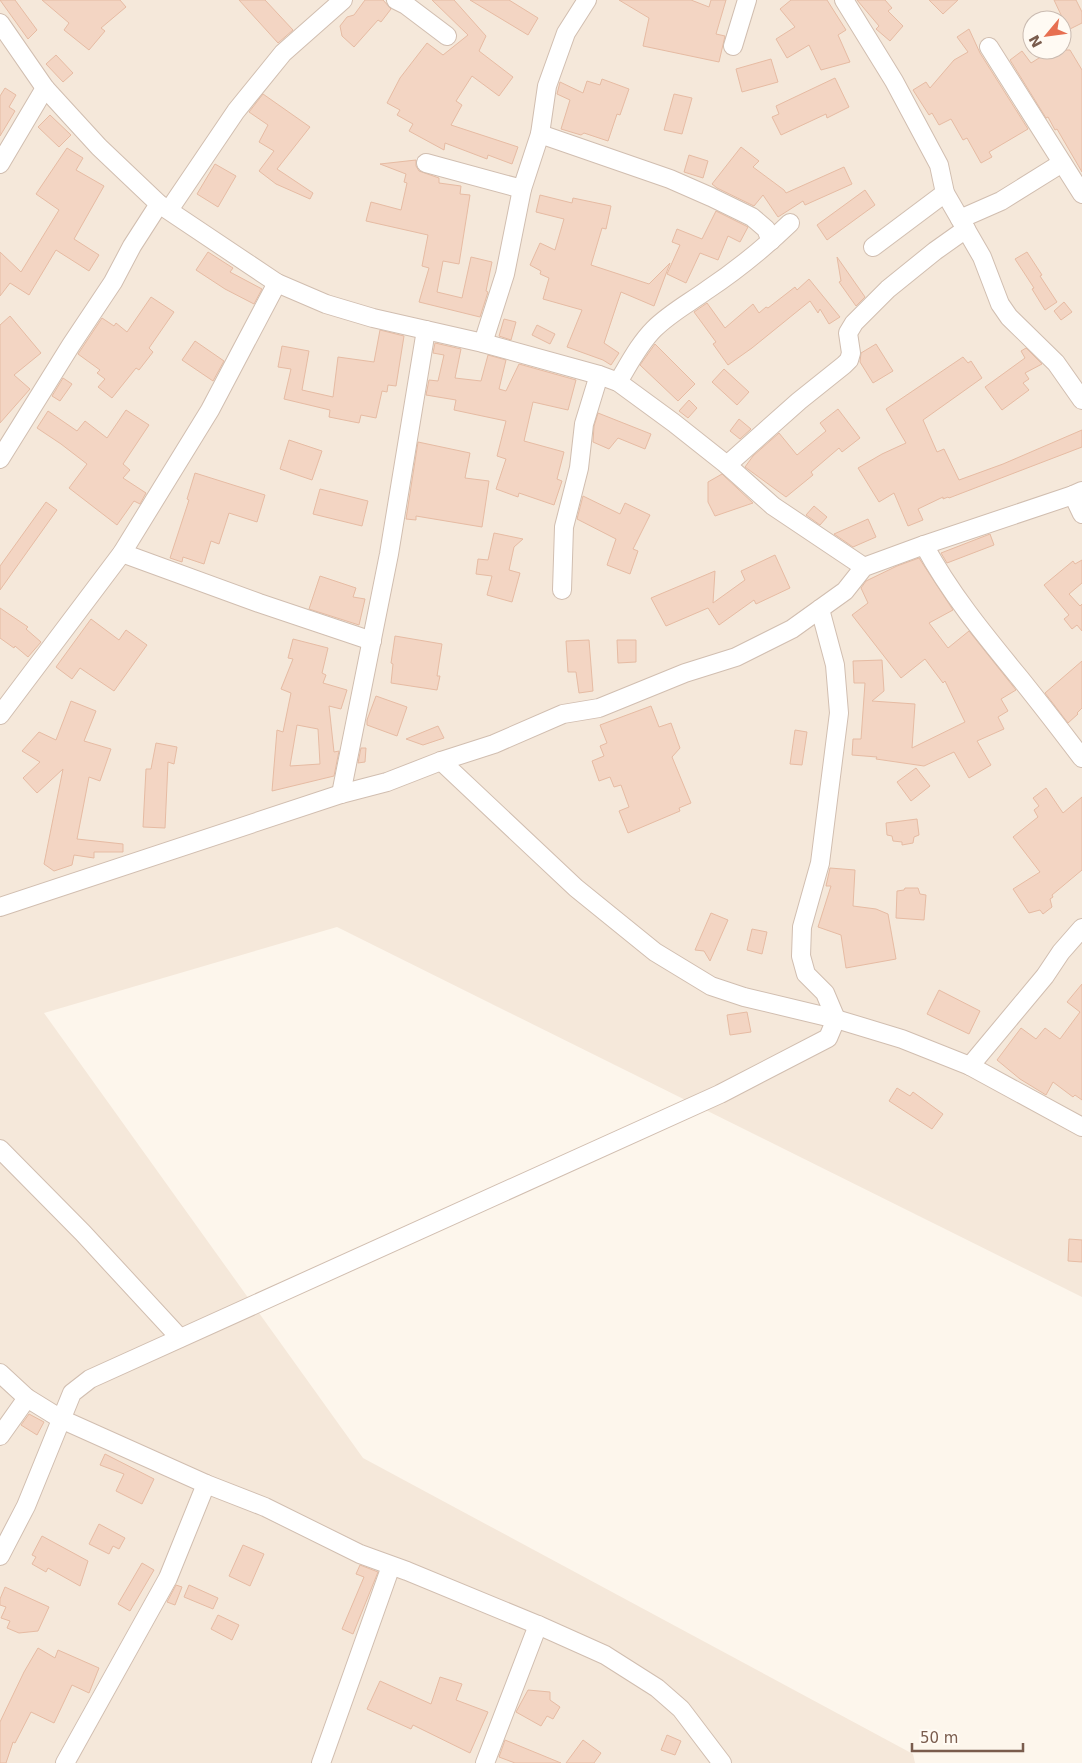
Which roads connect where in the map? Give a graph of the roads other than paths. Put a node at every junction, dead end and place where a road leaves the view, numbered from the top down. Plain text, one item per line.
1 (343, 0) edge
2 (396, 0) edge
3 (587, 0) edge
4 (748, 0) edge
5 (844, 0) edge
6 (0, 23) edge
7 (447, 36) dead end
8 (733, 46) dead end
9 (989, 47) dead end
10 (45, 88) junction
11 (540, 134) junction
12 (426, 163) dead end
13 (1062, 163) junction
14 (0, 164) edge
15 (522, 189) junction
16 (945, 193) junction
17 (1082, 194) edge
18 (164, 207) junction
19 (790, 223) dead end
20 (963, 224) junction
21 (771, 241) junction
22 (873, 247) dead end
23 (277, 283) junction
24 (426, 330) junction
25 (483, 343) junction
26 (600, 375) junction
27 (618, 382) junction
28 (1082, 400) edge
29 (0, 459) edge
30 (727, 465) junction
31 (1078, 493) edge
32 (1082, 514) edge
33 (924, 544) junction
34 (122, 553) junction
35 (864, 567) junction
36 (562, 590) dead end
37 (820, 609) junction
38 (372, 641) junction
39 (0, 716) edge
40 (1082, 758) edge
41 (441, 761) junction
42 (341, 794) junction
43 (0, 907) edge
44 (1082, 928) edge
45 (836, 1019) junction
46 (970, 1066) junction
47 (1082, 1127) edge
48 (0, 1149) edge
49 (180, 1338) junction
50 (0, 1373) edge
51 (27, 1398) junction
52 (61, 1419) junction
53 (0, 1436) edge
54 (206, 1484) junction
55 (0, 1556) edge
56 (391, 1566) junction
57 (538, 1625) junction
58 (65, 1763) edge
59 (321, 1763) edge
60 (484, 1763) edge
61 (722, 1763) edge

1 - 18 street
2 - 7 street
3 - 11 street
4 - 8 street
5 - 16 street
6 - 10 street
9 - 13 street
10 - 14 street
10 - 18 street
11 - 15 street
11 - 21 street
12 - 15 street
13 - 17 street
13 - 20 street
15 - 25 street
16 - 20 street
16 - 22 street
18 - 23 street
18 - 29 street
19 - 21 street
20 - 28 street
20 - 30 street
21 - 27 street
23 - 24 street
23 - 34 street
24 - 25 street
24 - 38 street
25 - 26 street
26 - 27 street
26 - 36 street
27 - 30 street
30 - 35 street
31 - 32 street
31 - 33 street
33 - 35 street
33 - 40 street
34 - 38 street
34 - 39 street
35 - 37 street
37 - 41 street
37 - 45 street
38 - 42 street
41 - 42 street
41 - 45 street
42 - 43 street
44 - 46 street
45 - 46 street
45 - 49 street
46 - 47 street
48 - 49 street
49 - 52 street
50 - 51 street
51 - 52 street
51 - 53 street
52 - 54 street
52 - 55 street
54 - 56 street
54 - 58 street
56 - 57 street
56 - 59 street
57 - 60 street
57 - 61 street

